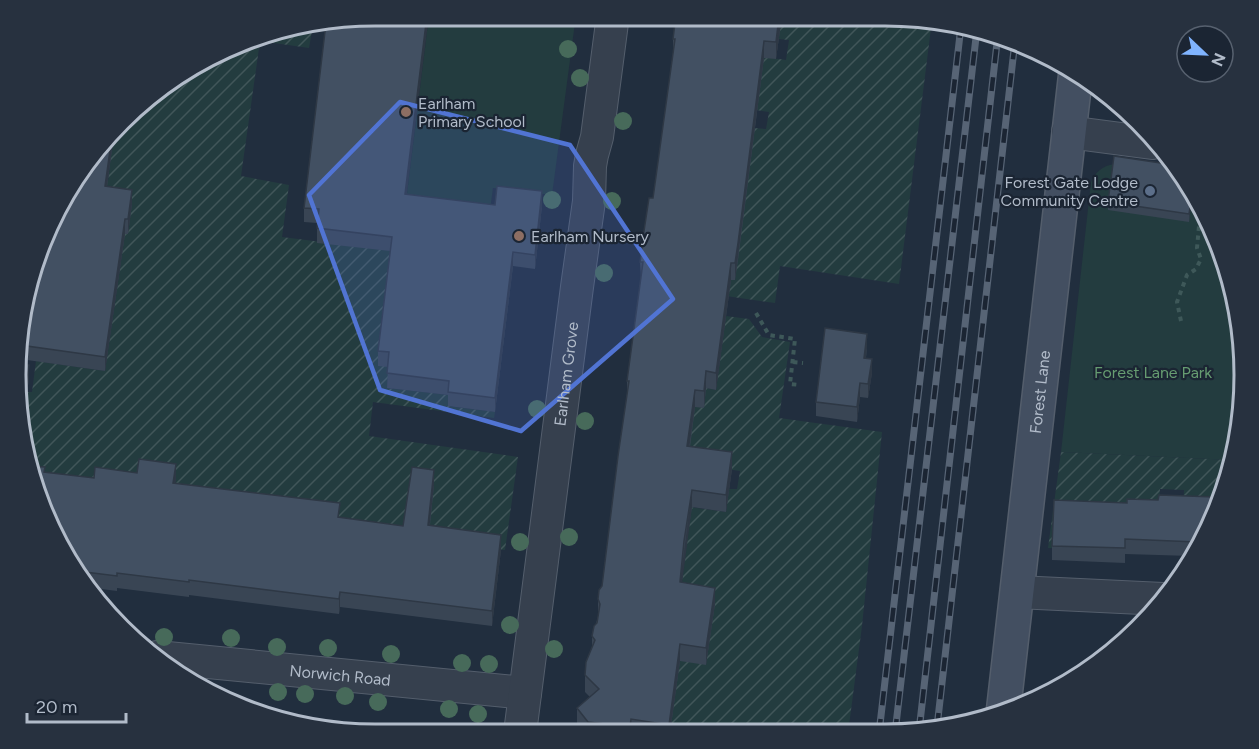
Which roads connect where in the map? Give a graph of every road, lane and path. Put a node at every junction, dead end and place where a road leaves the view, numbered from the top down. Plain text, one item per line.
1 (612, 26) edge
2 (1075, 82) edge
3 (1068, 132) junction
4 (1145, 142) edge
5 (1199, 223) edge
6 (756, 313) dead end
7 (1180, 321) dead end
8 (793, 362) junction
9 (803, 363) dead end
10 (800, 385) dead end
11 (1017, 592) junction
12 (1152, 598) edge
13 (172, 658) edge
14 (525, 693) junction
15 (1004, 702) edge
16 (521, 724) edge

1 - 14 street, Earlham Grove
2 - 3 street, Forest Lane
3 - 4 street
3 - 11 street, Forest Lane
5 - 7 path
6 - 8 path
8 - 9 path
8 - 10 path
11 - 12 street
11 - 15 street, Forest Lane
13 - 14 street, Norwich Road
14 - 16 street, Earlham Grove

